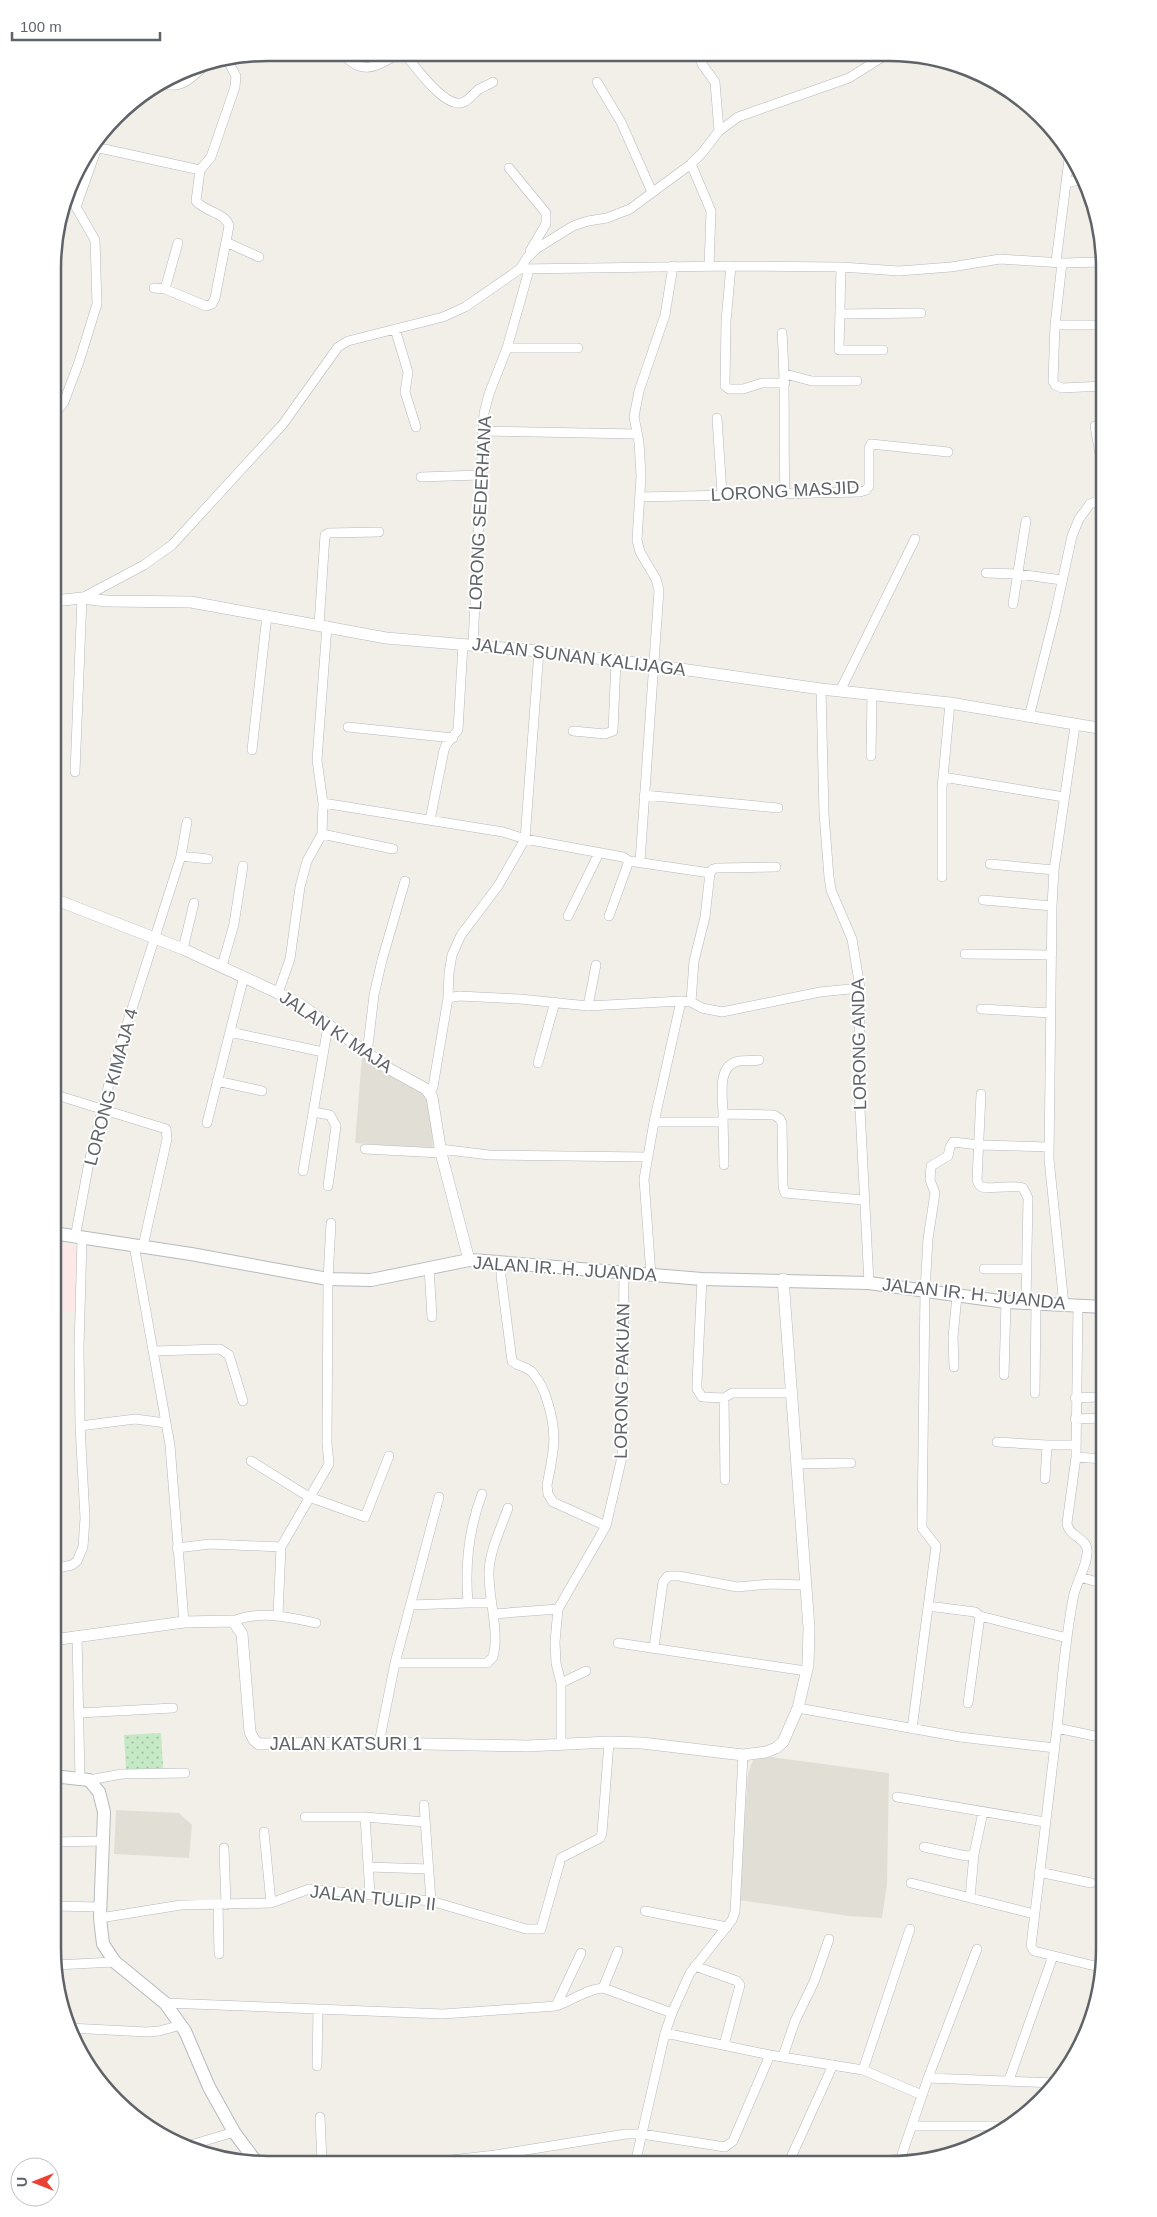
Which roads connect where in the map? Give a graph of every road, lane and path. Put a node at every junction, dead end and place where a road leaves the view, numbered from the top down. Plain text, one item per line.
1 (350, 61) edge
2 (385, 61) edge
3 (411, 61) edge
4 (701, 61) edge
5 (876, 61) edge
6 (232, 64) edge
7 (193, 76) edge
8 (493, 82) dead end
9 (597, 82) dead end
10 (172, 86) edge
11 (719, 131) junction
12 (102, 145) edge
13 (92, 160) edge
14 (691, 164) junction
15 (1068, 165) edge
16 (510, 168) dead end
17 (200, 170) junction
18 (1076, 181) edge
19 (1066, 183) junction
20 (77, 188) edge
21 (81, 189) junction
22 (652, 192) junction
23 (226, 242) junction
24 (178, 243) dead end
25 (259, 257) dead end
26 (527, 258) junction
27 (1059, 262) junction
28 (1096, 262) edge
29 (673, 266) junction
30 (709, 266) junction
31 (731, 266) junction
32 (841, 267) junction
33 (520, 269) junction
34 (529, 270) junction
35 (154, 288) dead end
36 (165, 289) junction
37 (921, 313) dead end
38 (840, 314) junction
39 (1055, 325) junction
40 (1096, 325) edge
41 (395, 330) junction
42 (782, 333) dead end
43 (507, 348) junction
44 (578, 348) dead end
45 (883, 350) dead end
46 (785, 378) junction
47 (857, 381) dead end
48 (1096, 386) edge
49 (61, 406) edge
50 (717, 418) dead end
51 (416, 427) dead end
52 (482, 432) junction
53 (637, 434) junction
54 (948, 452) dead end
55 (480, 475) junction
56 (422, 477) dead end
57 (785, 493) junction
58 (722, 494) junction
59 (640, 497) junction
60 (1096, 501) edge
61 (1026, 521) dead end
62 (379, 532) dead end
63 (915, 539) dead end
64 (986, 573) dead end
65 (1018, 574) junction
66 (1062, 580) junction
67 (82, 598) junction
68 (61, 600) edge
69 (1013, 604) dead end
70 (267, 615) junction
71 (323, 626) junction
72 (468, 644) junction
73 (540, 651) junction
74 (616, 660) junction
75 (653, 665) junction
76 (821, 689) junction
77 (840, 691) junction
78 (872, 694) junction
79 (950, 703) junction
80 (1029, 717) junction
81 (1075, 726) junction
82 (348, 727) dead end
83 (1096, 728) edge
84 (573, 731) dead end
85 (453, 738) junction
86 (252, 750) dead end
87 (871, 756) dead end
88 (75, 772) dead end
89 (943, 777) junction
90 (644, 795) junction
91 (1064, 797) junction
92 (323, 803) junction
93 (778, 808) dead end
94 (430, 820) junction
95 (187, 822) dead end
96 (322, 834) junction
97 (525, 839) junction
98 (393, 849) dead end
99 (598, 853) junction
100 (181, 856) junction
101 (208, 859) dead end
102 (629, 861) junction
103 (640, 862) junction
104 (990, 864) dead end
105 (244, 866) dead end
106 (776, 867) dead end
107 (1054, 870) junction
108 (710, 874) junction
109 (942, 877) dead end
110 (405, 881) dead end
111 (982, 900) dead end
112 (61, 902) edge
113 (194, 903) dead end
114 (1052, 906) junction
115 (568, 916) dead end
116 (609, 916) dead end
117 (155, 937) junction
118 (183, 949) junction
119 (965, 954) dead end
120 (1052, 954) junction
121 (596, 965) dead end
122 (222, 966) junction
123 (244, 976) junction
124 (860, 988) junction
125 (278, 992) junction
126 (448, 998) junction
127 (681, 1001) junction
128 (555, 1002) junction
129 (691, 1002) junction
130 (588, 1006) junction
131 (981, 1009) dead end
132 (1051, 1013) junction
133 (328, 1026) junction
134 (230, 1032) junction
135 (323, 1052) junction
136 (367, 1054) junction
137 (759, 1060) dead end
138 (538, 1063) dead end
139 (217, 1081) junction
140 (262, 1091) dead end
141 (430, 1093) junction
142 (981, 1094) dead end
143 (61, 1096) edge
144 (103, 1109) junction
145 (313, 1112) junction
146 (723, 1118) junction
147 (654, 1122) junction
148 (207, 1123) dead end
149 (980, 1145) junction
150 (1049, 1147) junction
151 (364, 1149) dead end
152 (440, 1151) junction
153 (648, 1157) junction
154 (724, 1165) dead end
155 (303, 1172) dead end
156 (328, 1186) dead end
157 (863, 1200) junction
158 (331, 1223) dead end
159 (61, 1235) edge
160 (78, 1238) junction
161 (138, 1246) junction
162 (469, 1260) junction
163 (502, 1262) junction
164 (429, 1268) junction
165 (984, 1269) dead end
166 (1027, 1269) junction
167 (624, 1273) junction
168 (651, 1275) junction
169 (328, 1279) junction
170 (702, 1279) junction
171 (783, 1279) junction
172 (869, 1283) junction
173 (925, 1290) junction
174 (957, 1296) junction
175 (1006, 1302) junction
176 (1031, 1303) junction
177 (1064, 1305) junction
178 (1078, 1306) junction
179 (1096, 1307) edge
180 (432, 1317) dead end
181 (155, 1352) junction
182 (954, 1367) dead end
183 (1004, 1375) dead end
184 (792, 1393) junction
185 (1035, 1393) dead end
186 (1096, 1397) edge
187 (724, 1398) junction
188 (1075, 1398) junction
189 (243, 1401) dead end
190 (1096, 1418) edge
191 (1075, 1419) junction
192 (166, 1422) junction
193 (80, 1426) junction
194 (997, 1442) dead end
195 (1047, 1445) junction
196 (1076, 1445) junction
197 (389, 1456) dead end
198 (1076, 1457) junction
199 (1096, 1458) edge
200 (251, 1461) dead end
201 (797, 1464) junction
202 (851, 1464) dead end
203 (1045, 1479) dead end
204 (725, 1480) dead end
205 (482, 1494) dead end
206 (309, 1497) junction
207 (439, 1497) dead end
208 (508, 1508) dead end
209 (606, 1526) junction
210 (281, 1547) junction
211 (177, 1548) junction
212 (61, 1568) edge
213 (1080, 1577) junction
214 (1096, 1582) edge
215 (806, 1585) junction
216 (468, 1603) junction
217 (491, 1603) junction
218 (410, 1605) junction
219 (928, 1606) junction
220 (558, 1609) junction
221 (493, 1614) junction
222 (278, 1615) junction
223 (980, 1616) junction
224 (233, 1621) junction
225 (184, 1622) junction
226 (316, 1623) dead end
227 (77, 1636) junction
228 (1066, 1638) junction
229 (61, 1639) edge
230 (618, 1643) dead end
231 (654, 1647) junction
232 (395, 1663) junction
233 (586, 1671) dead end
234 (806, 1671) junction
235 (561, 1683) junction
236 (968, 1703) dead end
237 (173, 1708) dead end
238 (798, 1708) junction
239 (79, 1713) junction
240 (1057, 1728) junction
241 (912, 1729) junction
242 (1096, 1736) edge
243 (609, 1742) junction
244 (379, 1743) junction
245 (561, 1744) junction
246 (1055, 1748) junction
247 (743, 1755) junction
248 (185, 1773) dead end
249 (61, 1777) edge
250 (84, 1779) junction
251 (897, 1797) dead end
252 (424, 1804) dead end
253 (982, 1812) junction
254 (305, 1817) dead end
255 (365, 1817) junction
256 (425, 1822) junction
257 (1045, 1822) junction
258 (264, 1832) dead end
259 (104, 1841) junction
260 (61, 1842) edge
261 (224, 1848) dead end
262 (924, 1848) dead end
263 (974, 1854) junction
264 (368, 1867) junction
265 (429, 1869) junction
266 (1039, 1872) junction
267 (911, 1883) dead end
268 (1091, 1883) dead end
269 (370, 1894) junction
270 (970, 1898) junction
271 (431, 1901) junction
272 (271, 1903) junction
273 (222, 1905) junction
274 (61, 1907) edge
275 (645, 1911) dead end
276 (100, 1912) junction
277 (1034, 1914) junction
278 (727, 1927) junction
279 (910, 1928) dead end
280 (829, 1939) dead end
281 (978, 1949) dead end
282 (618, 1951) dead end
283 (581, 1953) dead end
284 (218, 1954) dead end
285 (1053, 1956) junction
286 (115, 1962) junction
287 (62, 1965) edge
288 (694, 1966) junction
289 (1095, 1966) edge
290 (603, 1988) junction
291 (165, 2003) junction
292 (556, 2006) junction
293 (318, 2010) junction
294 (672, 2013) junction
295 (181, 2025) junction
296 (77, 2028) edge
297 (665, 2033) junction
298 (724, 2046) junction
299 (770, 2055) junction
300 (782, 2056) junction
301 (834, 2065) junction
302 (316, 2066) dead end
303 (863, 2070) junction
304 (928, 2078) junction
305 (1009, 2080) junction
306 (1045, 2084) edge
307 (922, 2095) junction
308 (320, 2116) dead end
309 (912, 2126) junction
310 (995, 2126) edge
311 (234, 2132) junction
312 (642, 2134) junction
313 (197, 2143) edge
314 (251, 2155) edge
315 (902, 2155) edge
316 (322, 2156) edge
317 (511, 2156) edge
318 (638, 2156) edge
319 (792, 2156) edge

1 - 2 street
3 - 8 street
4 - 11 street
5 - 11 street
6 - 17 street
7 - 10 street
9 - 22 street
11 - 14 street
12 - 17 street
13 - 21 street
14 - 22 street
14 - 30 street
15 - 19 street
16 - 26 street
17 - 23 street
18 - 19 street
19 - 27 street
20 - 21 street
21 - 49 street
22 - 26 street
23 - 25 street
23 - 36 street
24 - 36 street
26 - 33 street
27 - 28 street
27 - 32 street
27 - 39 street
29 - 30 street
29 - 34 street
29 - 53 street
30 - 31 street
31 - 32 street
31 - 46 street
32 - 38 street
33 - 34 street
33 - 41 street
34 - 43 street, LORONG SEDERHANA
35 - 36 street
37 - 38 street
38 - 45 street
39 - 40 street
39 - 48 street
41 - 51 street
41 - 67 street
42 - 46 street
43 - 44 street
43 - 52 street, LORONG SEDERHANA
46 - 47 street
46 - 57 street
50 - 58 street
52 - 53 street
52 - 55 street, LORONG SEDERHANA
53 - 59 street
54 - 57 street, LORONG MASJID
55 - 56 street
55 - 72 street, LORONG SEDERHANA
57 - 58 street, LORONG MASJID
58 - 59 street, LORONG MASJID
59 - 75 street
60 - 66 street
61 - 65 street
62 - 71 street
63 - 77 street
64 - 65 street
65 - 66 street
65 - 69 street
66 - 80 street
67 - 68 street, JALAN SUNAN KALIJAGA
67 - 70 street, JALAN SUNAN KALIJAGA
67 - 88 street
70 - 71 street, JALAN SUNAN KALIJAGA
70 - 86 street
71 - 72 street, JALAN SUNAN KALIJAGA
71 - 92 street
72 - 73 street, JALAN SUNAN KALIJAGA
72 - 85 street, LORONG SEDERHANA
73 - 74 street, JALAN SUNAN KALIJAGA
73 - 97 street
74 - 75 street, JALAN SUNAN KALIJAGA
74 - 84 street
75 - 76 street, JALAN SUNAN KALIJAGA
75 - 90 street
76 - 77 street, JALAN SUNAN KALIJAGA
76 - 124 street, LORONG ANDA
77 - 78 street, JALAN SUNAN KALIJAGA
78 - 79 street, JALAN SUNAN KALIJAGA
78 - 87 street
79 - 80 street, JALAN SUNAN KALIJAGA
79 - 89 street
80 - 81 street, JALAN SUNAN KALIJAGA
81 - 83 street, JALAN SUNAN KALIJAGA
81 - 91 street
82 - 85 street
85 - 94 street, LORONG SEDERHANA
89 - 91 street
89 - 109 street
90 - 93 street
90 - 103 street
91 - 107 street
92 - 94 street
92 - 96 street
94 - 97 street
95 - 100 street, LORONG KIMAJA 4
96 - 98 street
96 - 125 street
97 - 99 street
97 - 126 street
99 - 102 street
99 - 115 street
100 - 101 street
100 - 117 street, LORONG KIMAJA 4
102 - 103 street
102 - 116 street
103 - 108 street
104 - 107 street
105 - 122 street
106 - 108 street
107 - 114 street
108 - 129 street
110 - 136 street
111 - 114 street
112 - 117 street, JALAN KI MAJA
113 - 118 street
114 - 120 street
117 - 118 street, JALAN KI MAJA
117 - 144 street, LORONG KIMAJA 4
118 - 122 street, JALAN KI MAJA
119 - 120 street
120 - 132 street
121 - 130 street
122 - 123 street, JALAN KI MAJA
123 - 125 street, JALAN KI MAJA
123 - 134 street
124 - 129 street
124 - 157 street, LORONG ANDA
125 - 133 street, JALAN KI MAJA
126 - 128 street
126 - 141 street
127 - 129 street
127 - 130 street
127 - 147 street
128 - 130 street
128 - 138 street
131 - 132 street
132 - 150 street
133 - 135 street
133 - 136 street, JALAN KI MAJA
134 - 135 street
134 - 139 street
135 - 145 street
136 - 141 street, JALAN KI MAJA
137 - 146 street
139 - 140 street
139 - 148 street
141 - 152 street
142 - 149 street
143 - 144 street
144 - 160 street, LORONG KIMAJA 4
144 - 161 street
145 - 155 street
145 - 156 street
146 - 147 street
146 - 154 street
146 - 157 street
147 - 153 street
149 - 150 street
149 - 166 street
149 - 173 street
150 - 177 street
151 - 152 street
152 - 153 street
152 - 162 street
153 - 168 street
157 - 172 street, LORONG ANDA
158 - 169 street
159 - 160 main road, JALAN IR. H. JUANDA
160 - 161 main road, JALAN IR. H. JUANDA
160 - 193 street, LORONG KIMAJA 4
161 - 169 main road, JALAN IR. H. JUANDA
161 - 181 street
162 - 163 main road, JALAN IR. H. JUANDA
162 - 164 main road, JALAN IR. H. JUANDA
163 - 167 main road, JALAN IR. H. JUANDA
163 - 209 street
164 - 169 main road, JALAN IR. H. JUANDA
164 - 180 street
165 - 166 street
166 - 176 street
167 - 168 main road, JALAN IR. H. JUANDA
167 - 209 street, LORONG PAKUAN
168 - 170 main road, JALAN IR. H. JUANDA
169 - 206 street
170 - 171 main road, JALAN IR. H. JUANDA
170 - 187 street
171 - 172 main road, JALAN IR. H. JUANDA
171 - 184 street
172 - 173 main road, JALAN IR. H. JUANDA
173 - 174 main road, JALAN IR. H. JUANDA
173 - 219 street
174 - 175 main road, JALAN IR. H. JUANDA
174 - 182 street
175 - 176 main road, JALAN IR. H. JUANDA
175 - 183 street
176 - 177 main road, JALAN IR. H. JUANDA
176 - 185 street
177 - 178 main road, JALAN IR. H. JUANDA
178 - 179 main road, JALAN IR. H. JUANDA
178 - 188 street
181 - 189 street
181 - 192 street
184 - 187 street
184 - 201 street
186 - 188 street
187 - 204 street
188 - 191 street
190 - 191 street
191 - 196 street
192 - 193 street
192 - 211 street
193 - 212 street, LORONG KIMAJA 4
194 - 195 street
195 - 196 street
195 - 203 street
196 - 198 street
197 - 206 street
198 - 199 street
198 - 213 street
200 - 206 street
201 - 202 street
201 - 215 street
205 - 216 street
206 - 210 street
207 - 218 street
208 - 217 street
209 - 220 street, LORONG PAKUAN
210 - 211 street
210 - 222 street
211 - 225 street
213 - 214 street
213 - 228 street
215 - 231 street
215 - 234 street
216 - 217 street
216 - 218 street
217 - 221 street
218 - 232 street
219 - 223 street
219 - 241 street
220 - 221 street
220 - 235 street, LORONG PAKUAN
221 - 232 street
222 - 224 street
222 - 226 street
223 - 228 street
223 - 236 street
224 - 225 street
224 - 244 street, JALAN KATSURI 1
225 - 227 street
227 - 229 street
227 - 239 street
228 - 240 street
230 - 231 street
231 - 234 street
232 - 244 street
233 - 235 street
234 - 238 street
235 - 245 street, LORONG PAKUAN
237 - 239 street
238 - 241 street
238 - 247 street
239 - 250 street
240 - 242 street
240 - 246 street
241 - 246 street
243 - 245 street, JALAN KATSURI 1
243 - 247 street, JALAN KATSURI 1
243 - 271 street, JALAN TULIP II
244 - 245 street, JALAN KATSURI 1
246 - 257 street
247 - 278 street
248 - 250 street
249 - 250 main road
250 - 259 main road
251 - 253 street
252 - 256 street
253 - 257 street
253 - 263 street
254 - 255 street
255 - 256 street
255 - 264 street
256 - 265 street
257 - 266 street
258 - 272 street
259 - 260 street
259 - 276 main road
261 - 273 street
262 - 263 street
263 - 270 street
264 - 265 street
264 - 269 street
265 - 271 street
266 - 268 street
266 - 277 street
267 - 270 street
269 - 271 street, JALAN TULIP II
269 - 272 street, JALAN TULIP II
270 - 277 street
272 - 273 street, JALAN TULIP II
273 - 276 street, JALAN TULIP II
273 - 284 street
274 - 276 street, JALAN TULIP II
275 - 278 street
276 - 286 main road
277 - 285 street
278 - 288 street
279 - 303 street
280 - 300 street
281 - 304 street
282 - 290 street
283 - 292 street
285 - 289 street
285 - 305 street
286 - 287 street
286 - 291 main road
288 - 294 street
288 - 298 street
290 - 292 street
290 - 294 street
291 - 293 street
291 - 295 main road
292 - 293 street
293 - 302 street
294 - 297 street
295 - 296 street
295 - 311 main road
297 - 298 street
297 - 312 street
298 - 299 street
299 - 300 street
299 - 312 street
300 - 301 street
301 - 303 street
301 - 319 street
303 - 307 street
304 - 305 street
304 - 307 street
305 - 306 street
307 - 309 street
308 - 316 street
309 - 310 street
309 - 315 street
311 - 313 street
311 - 314 main road
312 - 317 street
312 - 318 street

